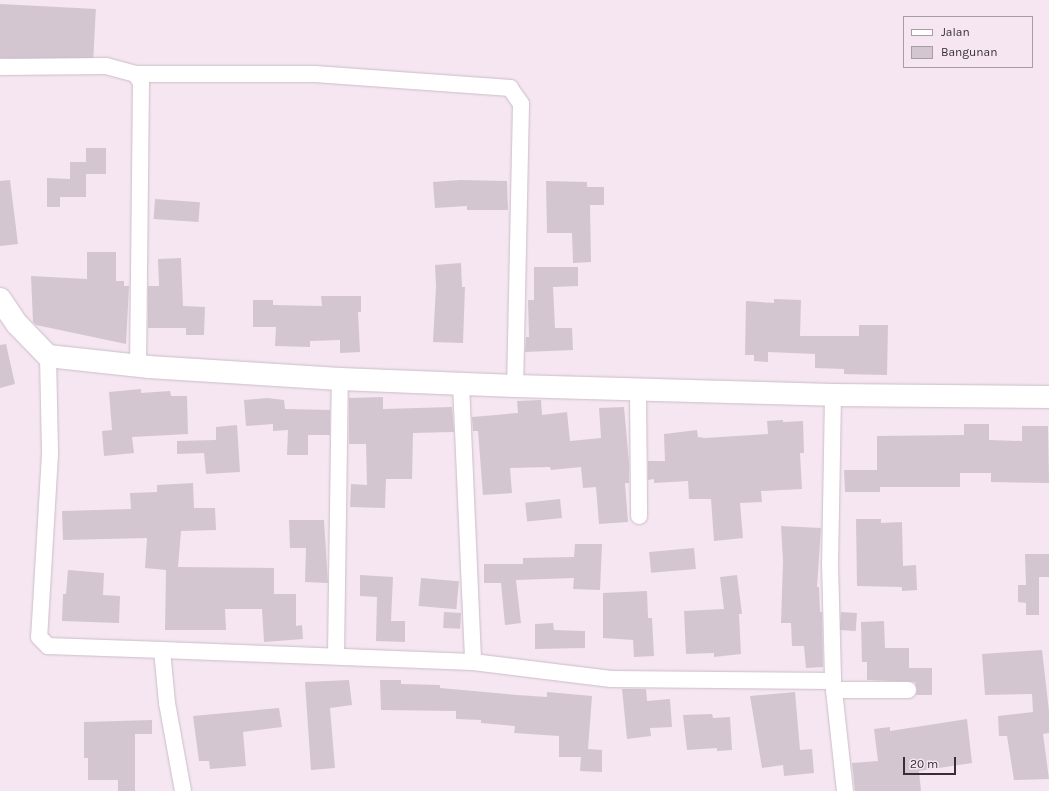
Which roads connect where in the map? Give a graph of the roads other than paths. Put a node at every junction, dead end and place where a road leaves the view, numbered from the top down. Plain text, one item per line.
1 (0, 67) edge
2 (135, 74) junction
3 (0, 299) edge
4 (48, 356) junction
5 (138, 366) junction
6 (340, 379) junction
7 (461, 384) junction
8 (515, 386) junction
9 (638, 390) junction
10 (833, 395) junction
11 (1049, 396) edge
12 (639, 516) dead end
13 (162, 650) junction
14 (336, 656) junction
15 (473, 662) junction
16 (833, 685) junction
17 (908, 690) dead end
18 (183, 791) edge
19 (845, 791) edge

1 - 2 street
2 - 5 street
2 - 8 street
3 - 4 street
4 - 5 street
4 - 13 street
5 - 6 street
6 - 7 street
6 - 14 street
7 - 8 street
7 - 15 street
8 - 9 street
9 - 10 street
9 - 12 street
10 - 11 street
10 - 16 street
13 - 14 street
13 - 18 street
14 - 15 street
15 - 16 street
16 - 17 street
16 - 19 street

